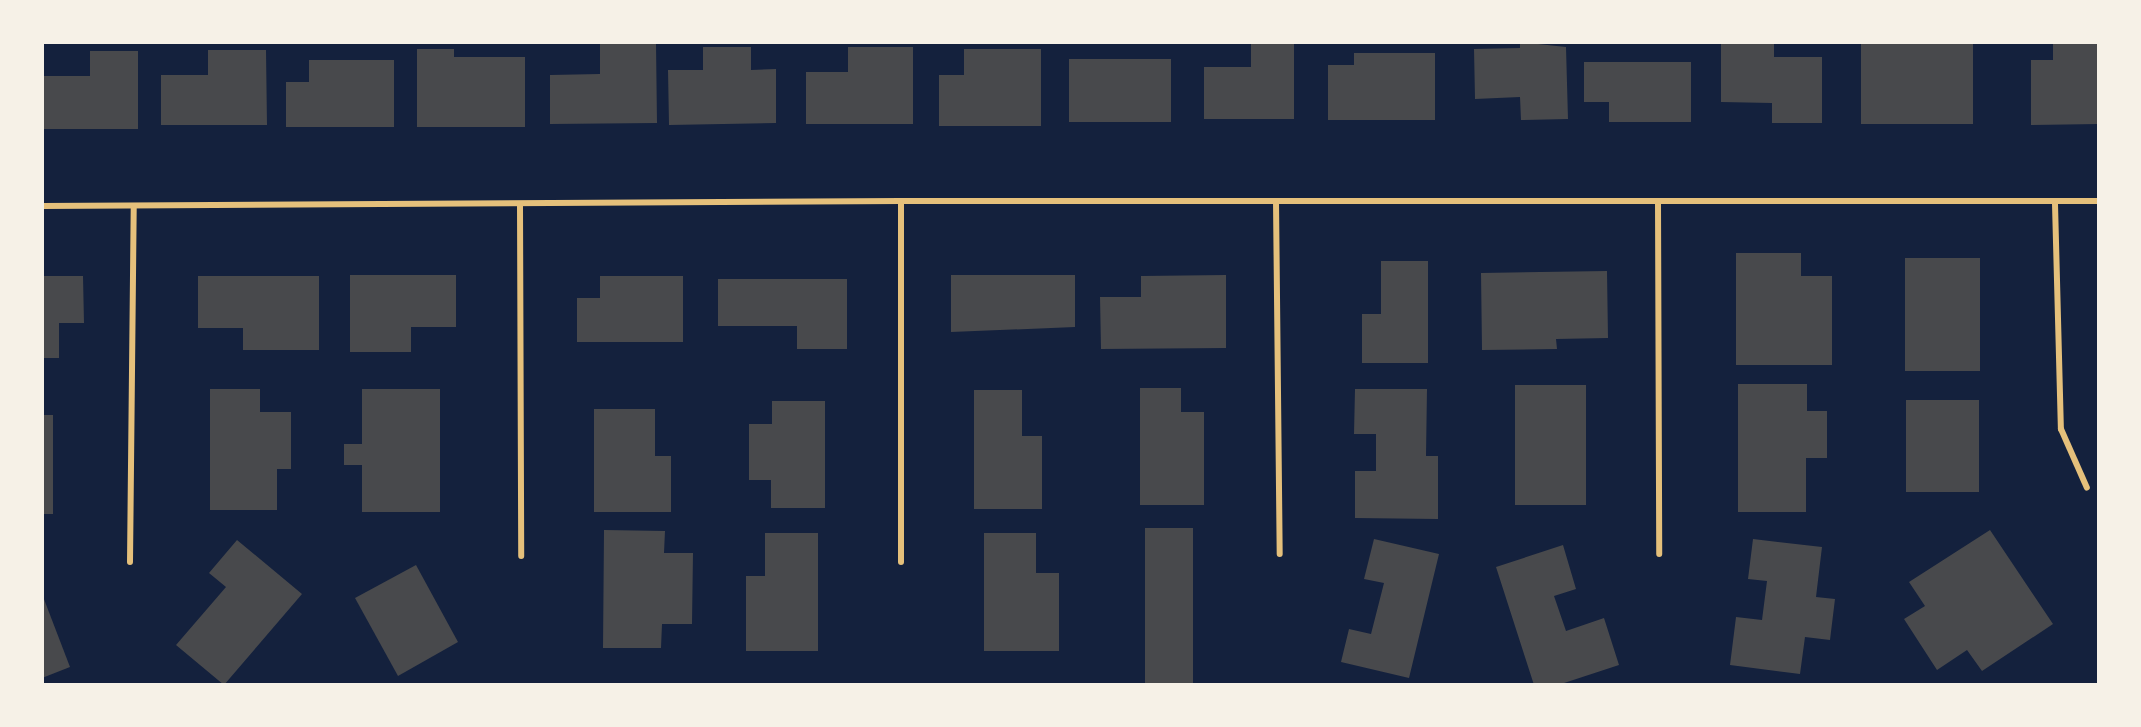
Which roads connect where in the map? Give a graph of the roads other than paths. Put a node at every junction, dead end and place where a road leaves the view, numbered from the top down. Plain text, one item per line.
1 (901, 201) junction
2 (1276, 201) junction
3 (2099, 201) edge
4 (1658, 202) junction
5 (2055, 204) junction
6 (42, 206) edge
7 (134, 206) junction
8 (520, 206) junction
9 (2087, 488) dead end
10 (1280, 554) dead end
11 (1659, 554) dead end
12 (521, 556) dead end
13 (130, 562) dead end
14 (901, 562) dead end

1 - 2 street
1 - 8 street
1 - 14 street
2 - 4 street
2 - 10 street
3 - 5 street
4 - 5 street
4 - 11 street
5 - 9 street
6 - 7 street
7 - 8 street
7 - 13 street
8 - 12 street

